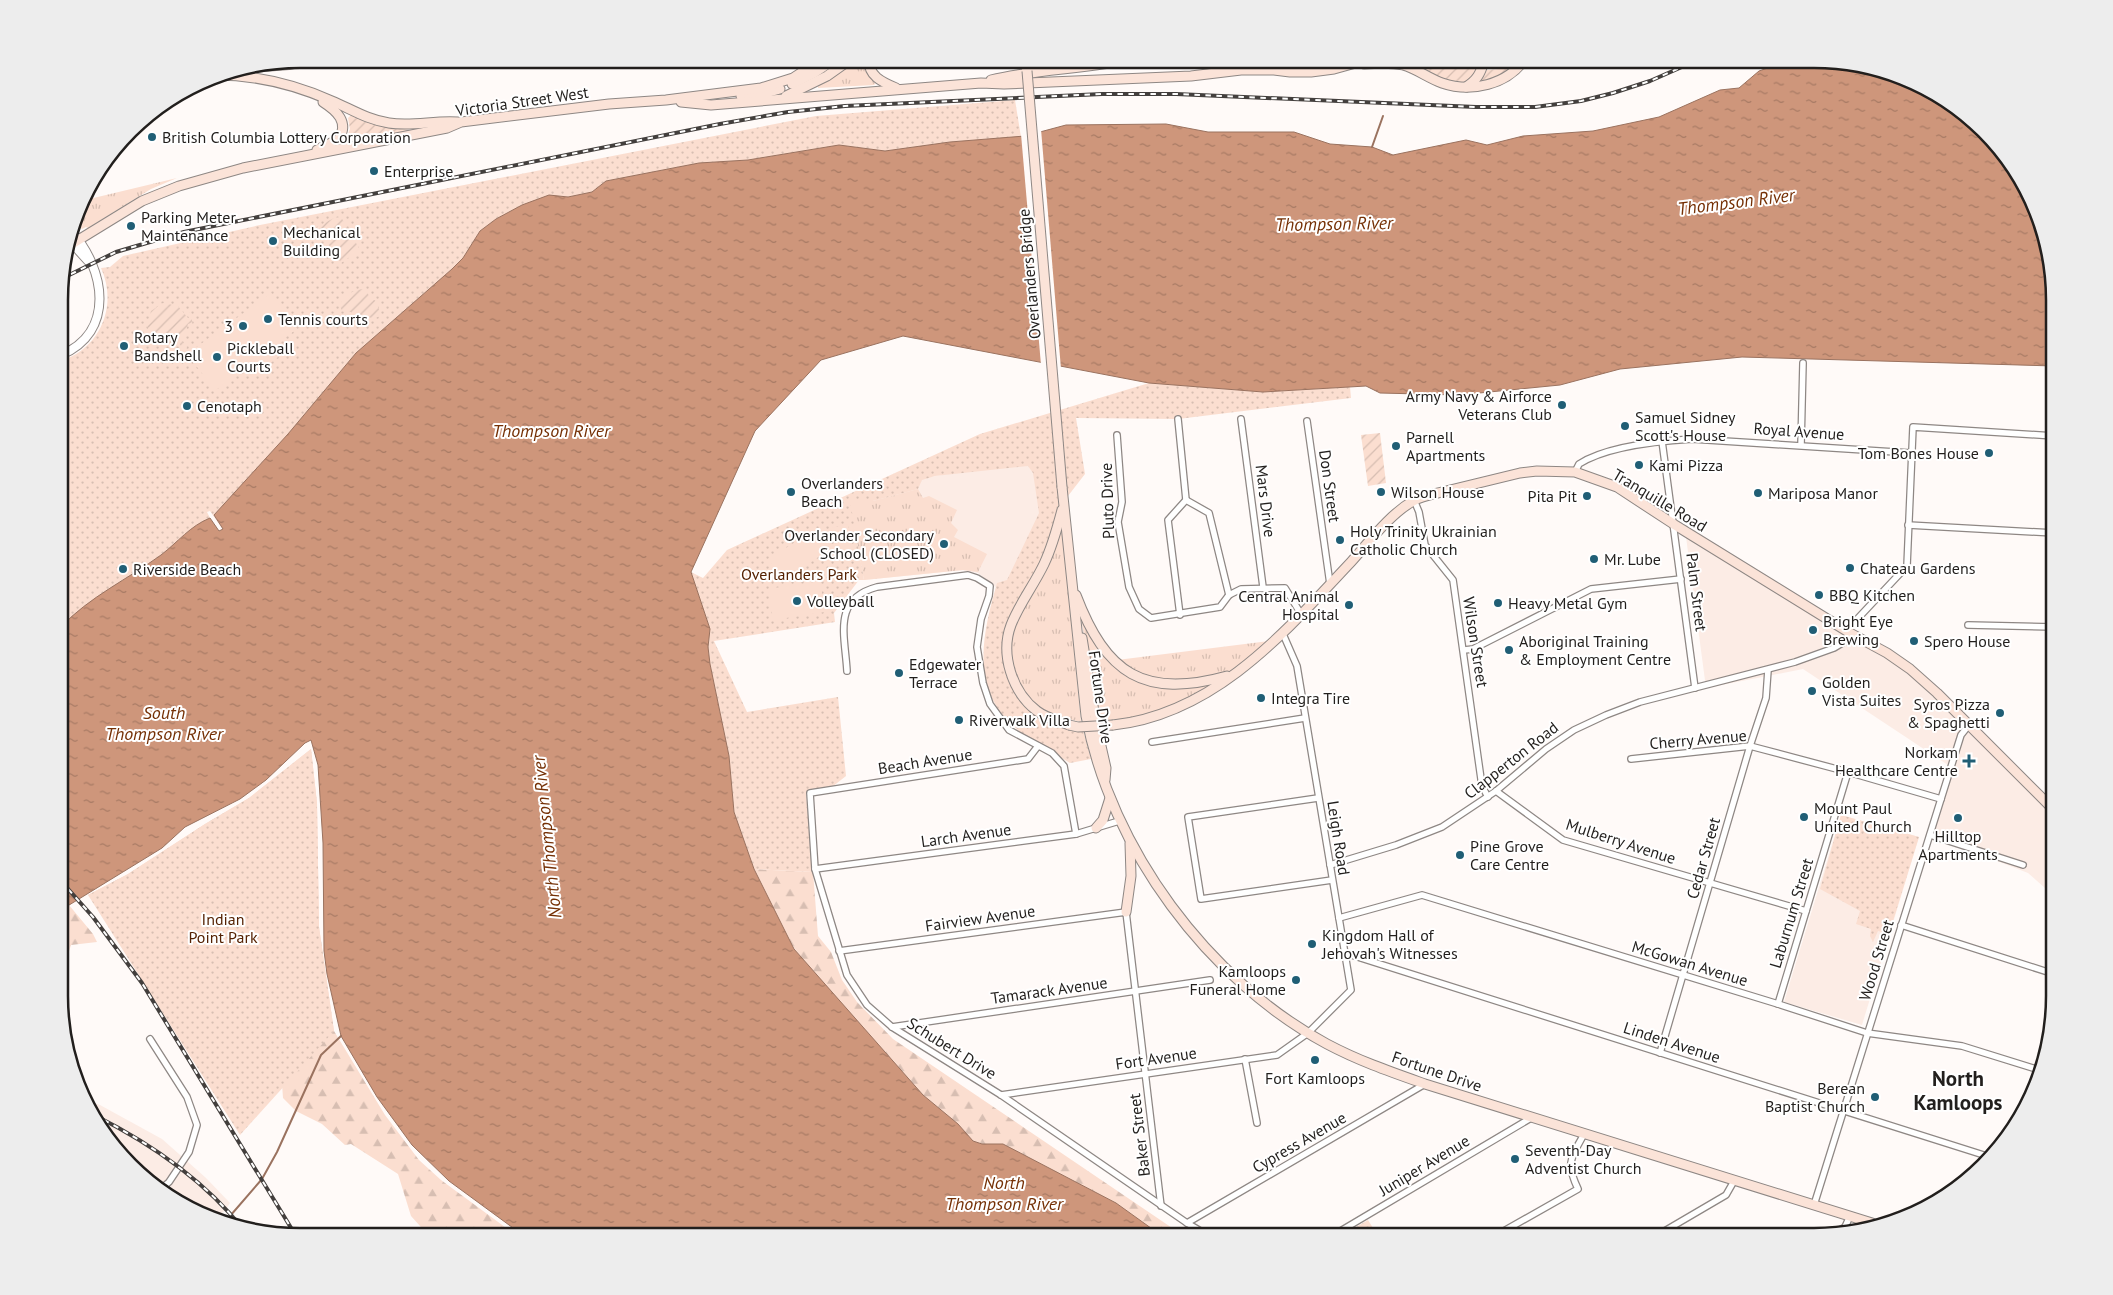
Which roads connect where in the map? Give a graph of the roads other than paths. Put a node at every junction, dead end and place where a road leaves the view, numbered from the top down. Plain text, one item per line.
1 (808, 68) edge
2 (820, 68) edge
3 (838, 68) edge
4 (870, 68) edge
5 (1026, 68) edge
6 (1028, 68) edge
7 (1056, 68) edge
8 (1073, 68) edge
9 (1229, 68) edge
10 (1279, 68) edge
11 (1332, 68) edge
12 (1410, 68) edge
13 (1479, 68) edge
14 (1516, 68) edge
15 (1241, 70) junction
16 (1274, 70) junction
17 (1027, 71) junction
18 (1048, 71) junction
19 (238, 75) edge
20 (981, 83) junction
21 (1465, 87) junction
22 (898, 89) junction
23 (306, 91) junction
24 (781, 99) junction
25 (666, 100) junction
26 (679, 101) junction
27 (461, 122) junction
28 (288, 159) junction
29 (74, 242) edge
30 (74, 244) edge
31 (68, 351) edge
32 (1803, 363) dead end
33 (1178, 419) dead end
34 (1241, 420) dead end
35 (1307, 421) dead end
36 (1118, 435) dead end
37 (2046, 435) edge
38 (1662, 441) junction
39 (1801, 445) junction
40 (1912, 453) junction
41 (1575, 472) junction
42 (1062, 487) joint
43 (1186, 500) junction
44 (1414, 500) junction
45 (1064, 505) junction
46 (1674, 525) junction
47 (1908, 525) junction
48 (2046, 533) edge
49 (1681, 579) junction
50 (1071, 580) junction
51 (1330, 584) junction
52 (1262, 587) junction
53 (1229, 595) junction
54 (1180, 614) junction
55 (1301, 614) junction
56 (1968, 625) dead end
57 (2046, 627) edge
58 (1848, 632) junction
59 (1283, 634) junction
60 (1464, 650) junction
61 (1768, 670) junction
62 (847, 671) dead end
63 (1234, 674) junction
64 (1695, 688) junction
65 (1305, 718) junction
66 (1969, 725) junction
67 (1152, 742) dead end
68 (1038, 746) junction
69 (1750, 746) junction
70 (1631, 759) dead end
71 (1848, 772) junction
72 (1496, 791) junction
73 (810, 793) joint
74 (1488, 797) junction
75 (1110, 798) junction
76 (1318, 798) junction
77 (1941, 799) junction
78 (2046, 802) edge
79 (1119, 821) junction
80 (1096, 828) junction
81 (1076, 834) junction
82 (1930, 835) junction
83 (1130, 843) junction
84 (1330, 865) junction
85 (2023, 865) dead end
86 (815, 869) junction
87 (1332, 880) junction
88 (1710, 883) junction
89 (1806, 911) junction
90 (1126, 912) junction
91 (1338, 918) junction
92 (1901, 925) junction
93 (839, 951) junction
94 (1345, 953) junction
95 (2046, 971) edge
96 (1683, 975) junction
97 (1210, 980) dead end
98 (1135, 991) junction
99 (1778, 1004) junction
100 (892, 1027) junction
101 (1308, 1033) junction
102 (1867, 1033) junction
103 (150, 1039) dead end
104 (1660, 1053) junction
105 (1245, 1059) junction
106 (2034, 1068) edge
107 (1145, 1074) junction
108 (1425, 1084) junction
109 (1001, 1095) junction
110 (1843, 1111) junction
111 (1531, 1118) junction
112 (1257, 1123) dead end
113 (1586, 1135) junction
114 (1982, 1155) edge
115 (1734, 1181) junction
116 (166, 1185) edge
117 (1814, 1205) junction
118 (1161, 1206) junction
119 (1850, 1216) junction
120 (1867, 1221) edge
121 (1187, 1223) junction
122 (1846, 1226) edge
123 (1195, 1228) edge
124 (1345, 1228) edge
125 (1509, 1228) edge
126 (1670, 1228) edge

1 - 25 main road, Victoria Street West
2 - 26 main road
3 - 24 main road
4 - 22 main road
5 - 17 main road, Overlanders Bridge
6 - 17 main road
7 - 18 main road
8 - 18 main road
9 - 15 main road, Victoria Street West
10 - 16 main road, Victoria Street West
11 - 16 main road, Victoria Street West
12 - 21 main road
13 - 21 main road
14 - 21 main road
15 - 16 main road, Victoria Street West
15 - 20 main road, Victoria Street West
17 - 42 main road, Overlanders Bridge, bridge
18 - 20 main road
19 - 23 main road
20 - 22 main road, Victoria Street West
22 - 24 main road, Victoria Street West
23 - 27 main road
23 - 28 main road
24 - 26 main road, Victoria Street West
25 - 26 main road, Victoria Street West
25 - 27 main road, Victoria Street West
27 - 28 main road, Victoria Street West
28 - 29 main road, Victoria Street West
30 - 31 street
32 - 39 street
33 - 43 street
34 - 52 street, Mars Drive
35 - 51 street, Don Street
36 - 54 street, Pluto Drive
37 - 40 street, Clapperton Road
38 - 39 street, Royal Avenue
38 - 41 street, Royal Avenue
38 - 46 street, Palm Street
39 - 40 street, Royal Avenue
40 - 47 street, Clapperton Road
41 - 44 main road, Tranquille Road
41 - 46 main road, Tranquille Road
42 - 45 main road, Fortune Drive
43 - 53 street
43 - 54 street
44 - 51 main road, Tranquille Road
44 - 60 street, Wilson Street
45 - 50 main road, Fortune Drive
45 - 63 main road, Tranquille Road, bridge
46 - 49 street, Palm Street
46 - 58 main road, Tranquille Road
47 - 48 street
47 - 58 street, Clapperton Road
49 - 60 street
49 - 64 street, Palm Street
50 - 63 main road
50 - 75 main road, Fortune Drive
51 - 55 main road, Tranquille Road
52 - 53 street, Pluto Drive
52 - 55 street, Pluto Drive
53 - 54 street, Pluto Drive
55 - 59 main road, Tranquille Road
56 - 57 street
58 - 61 street, Clapperton Road
58 - 66 main road, Tranquille Road
59 - 63 main road, Tranquille Road
59 - 65 street, Leigh Road
60 - 74 street, Wilson Street
61 - 64 street, Clapperton Road
61 - 69 street, Cedar Street
62 - 68 street
64 - 72 street, Clapperton Road
65 - 67 street
65 - 76 street, Leigh Road
66 - 77 street, Wood Street
66 - 78 main road, Tranquille Road
68 - 73 street, Beach Avenue
68 - 81 street
69 - 70 street, Cherry Avenue
69 - 71 street, Cherry Avenue
69 - 88 street, Cedar Street
71 - 77 street, Cherry Avenue
71 - 89 street, Laburnum Street
72 - 74 street, Clapperton Road
72 - 88 street, Mulberry Avenue
73 - 86 street, Schubert Drive
74 - 84 street, Clapperton Road
75 - 79 main road, Fortune Drive
75 - 80 main road
76 - 84 street, Leigh Road
76 - 87 street
77 - 82 street, Wood Street
79 - 80 street, Larch Avenue
79 - 83 main road, Fortune Drive
80 - 81 street, Larch Avenue
81 - 86 street, Larch Avenue
82 - 85 street
82 - 92 street, Wood Street
83 - 90 main road
83 - 101 main road, Fortune Drive
84 - 87 street, Leigh Road
86 - 93 street, Schubert Drive
87 - 91 street, Leigh Road
88 - 89 street, Mulberry Avenue
88 - 96 street, Cedar Street
89 - 99 street, Laburnum Street
90 - 93 street, Fairview Avenue
90 - 98 street, Baker Street
91 - 94 street, Leigh Road
91 - 96 street, McGowan Avenue
92 - 95 street
92 - 102 street, Wood Street
93 - 100 street, Schubert Drive
94 - 101 street, Leigh Road
94 - 104 street, Linden Avenue
96 - 99 street, McGowan Avenue
96 - 104 street, Cedar Street
97 - 98 street, Tamarack Avenue
98 - 100 street, Tamarack Avenue
98 - 107 street, Baker Street
99 - 102 street, McGowan Avenue
100 - 109 street, Schubert Drive
101 - 105 street, Fort Avenue
101 - 108 main road, Fortune Drive
102 - 106 street, McGowan Avenue
102 - 110 street, Wood Street
103 - 116 street
104 - 110 street, Linden Avenue
105 - 107 street, Fort Avenue
105 - 112 street
107 - 109 street, Fort Avenue
107 - 118 street, Baker Street
108 - 111 main road, Fortune Drive
108 - 121 street, Cypress Avenue
109 - 118 street, Schubert Drive
110 - 114 street, Linden Avenue
110 - 117 street, Wood Street
111 - 113 main road, Fortune Drive
111 - 124 street, Juniper Avenue
113 - 115 main road, Fortune Drive
113 - 125 street
115 - 117 main road, Fortune Drive
115 - 126 street
117 - 119 main road, Fortune Drive
118 - 121 street, Schubert Drive
119 - 120 main road, Fortune Drive
119 - 122 street
121 - 123 street, Schubert Drive

